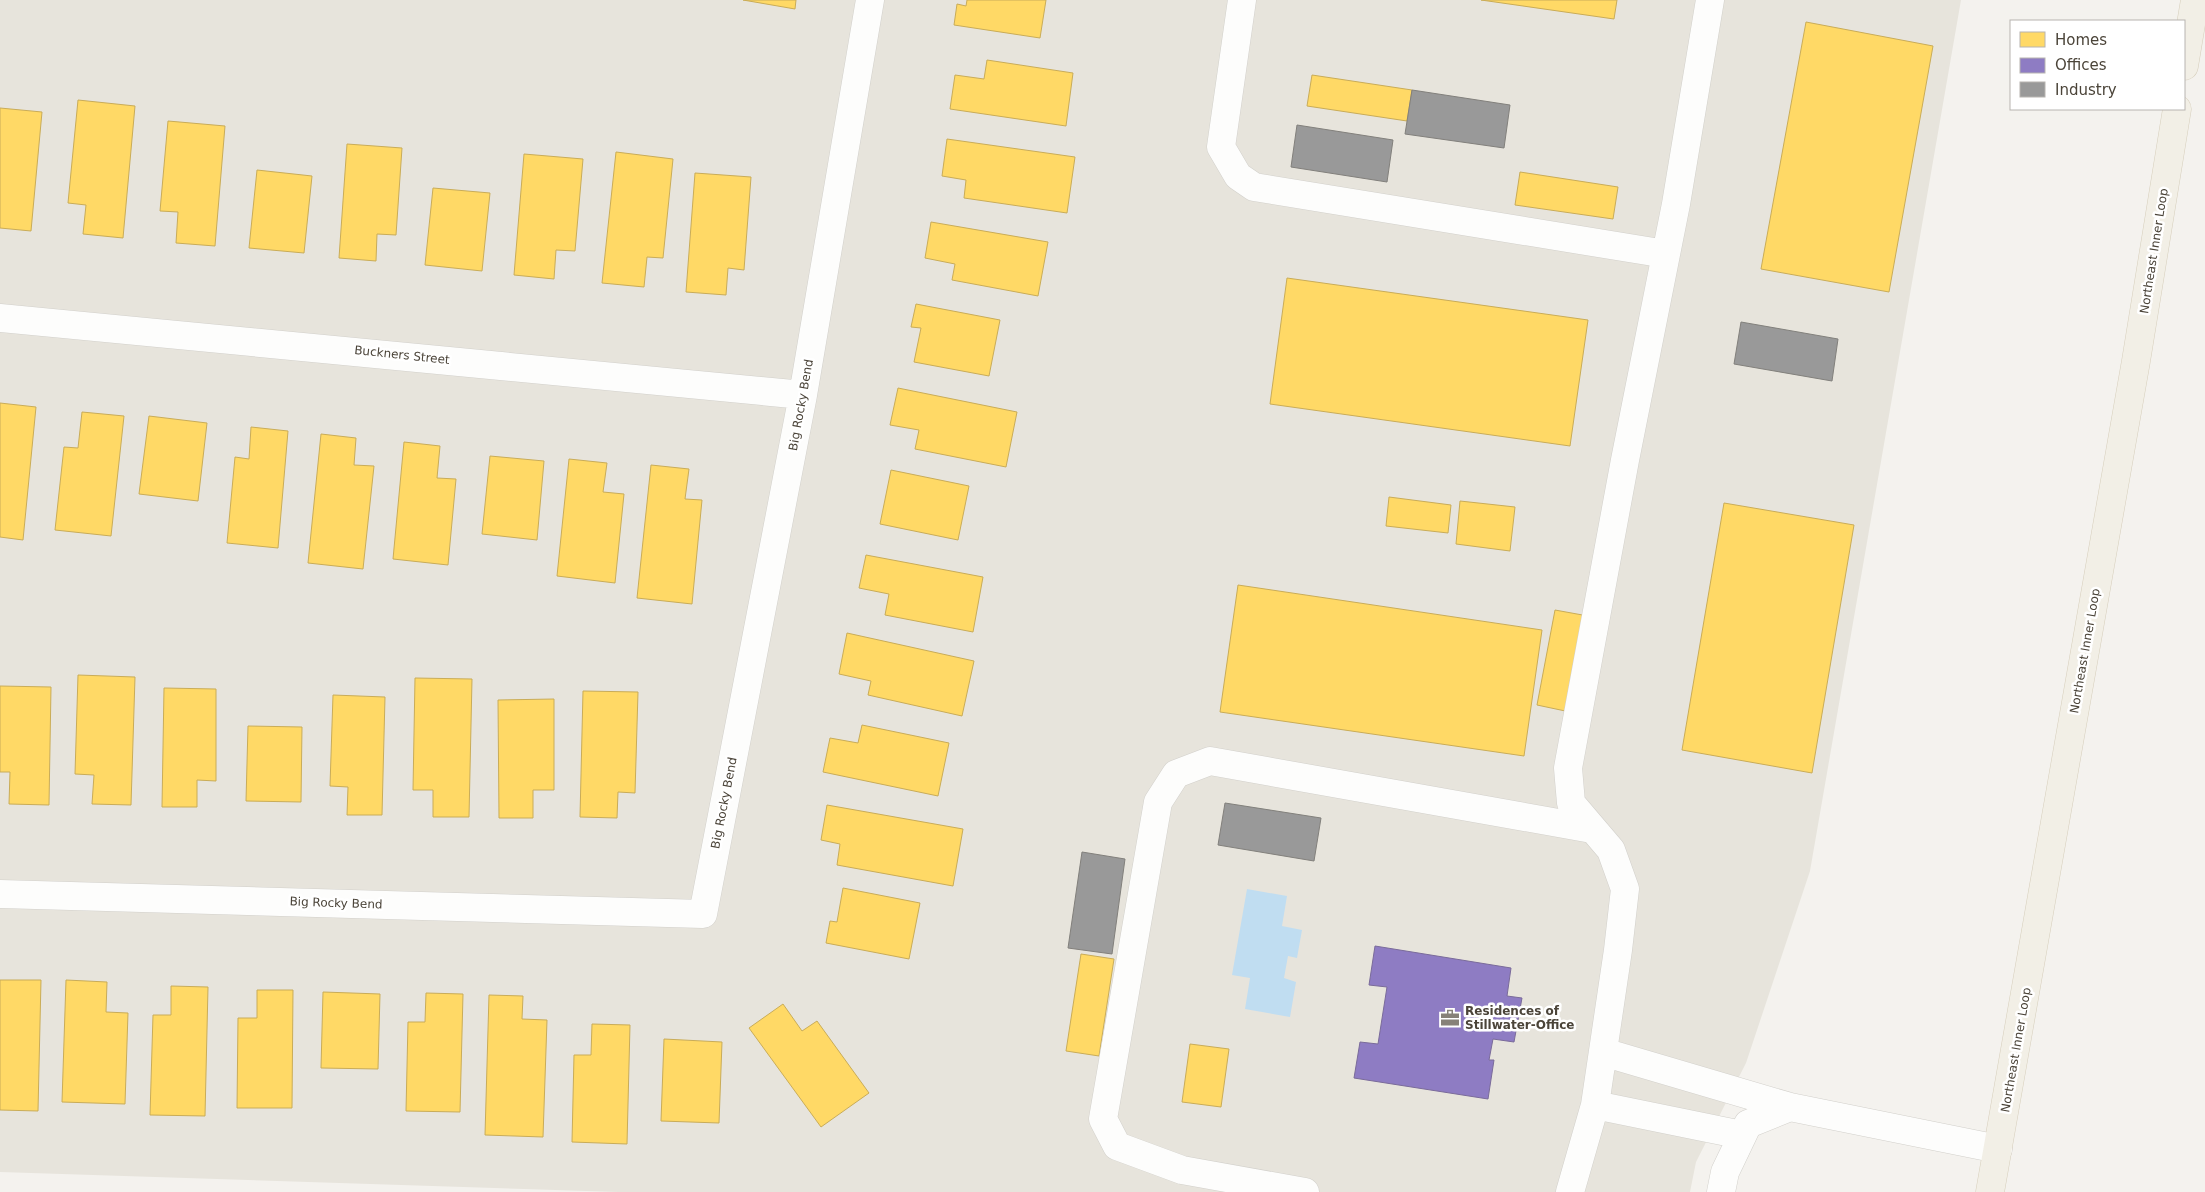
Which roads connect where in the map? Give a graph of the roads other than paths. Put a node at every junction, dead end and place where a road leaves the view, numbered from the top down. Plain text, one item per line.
1 (870, 0) edge
2 (1242, 0) edge
3 (1710, 0) edge
4 (2194, 0) edge
5 (2185, 59) edge
6 (2177, 110) edge
7 (1666, 254) junction
8 (0, 318) edge
9 (803, 395) junction
10 (1592, 829) junction
11 (0, 894) edge
12 (1603, 1052) junction
13 (1595, 1105) junction
14 (1790, 1107) junction
15 (1742, 1134) junction
16 (1998, 1150) junction
17 (1305, 1192) edge
18 (1570, 1192) edge
19 (1721, 1192) edge
20 (1990, 1192) edge

1 - 9 street, Big Rocky Bend
2 - 7 street
3 - 7 street
4 - 5 main road
6 - 16 main road, Northeast Inner Loop
7 - 10 street
8 - 9 street, Buckners Street
9 - 11 street, Big Rocky Bend
10 - 12 street
10 - 17 street
12 - 13 street
12 - 14 street
13 - 15 street
13 - 18 street
14 - 15 street
14 - 16 street
15 - 19 street
16 - 20 main road, Northeast Inner Loop

